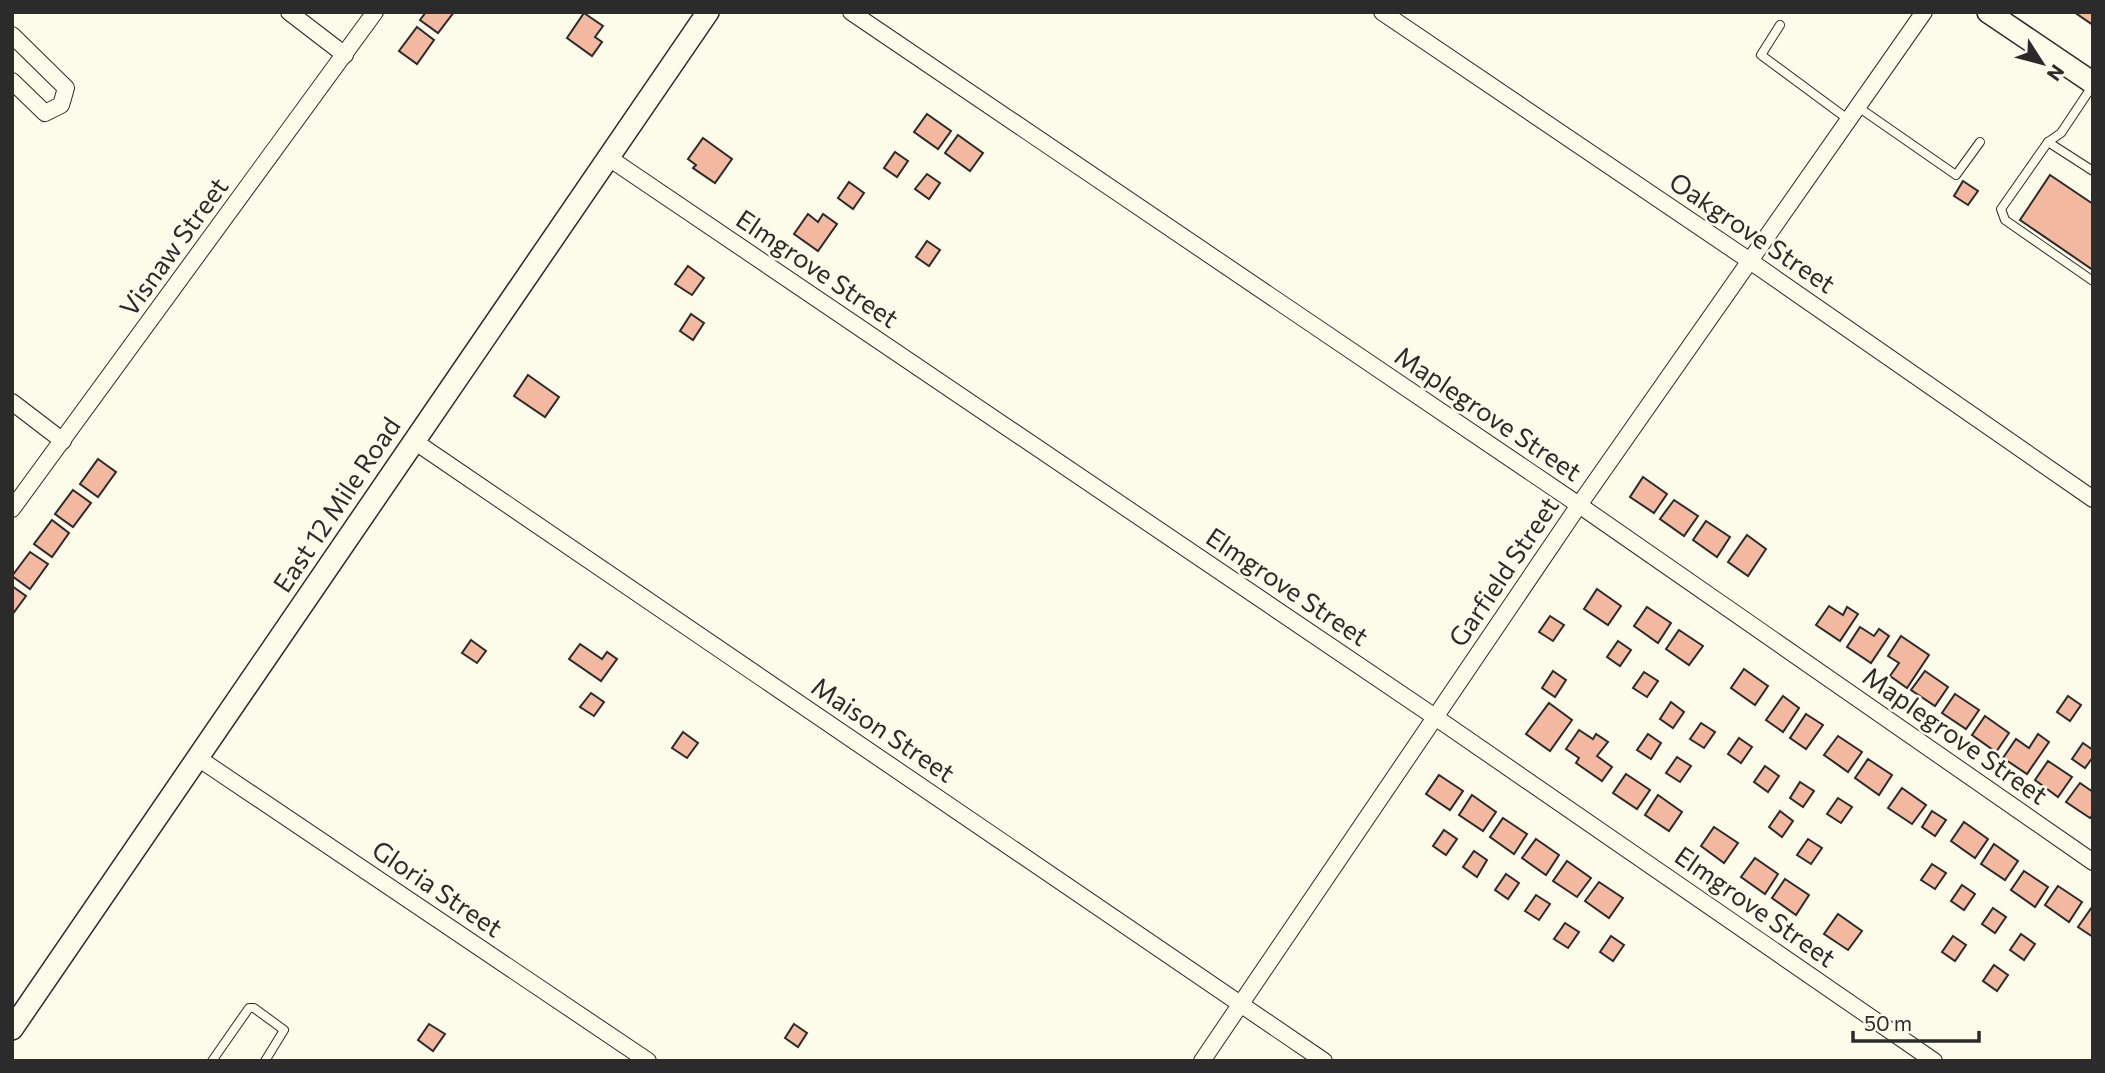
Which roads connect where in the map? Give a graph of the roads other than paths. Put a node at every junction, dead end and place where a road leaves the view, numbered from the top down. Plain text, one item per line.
1 (289, 12) edge
2 (708, 12) edge
3 (851, 12) edge
4 (1382, 12) edge
5 (1924, 12) edge
6 (1988, 12) edge
7 (366, 15) edge
8 (1780, 25) dead end
9 (12, 35) edge
10 (345, 55) junction
11 (12, 81) edge
12 (2093, 84) edge
13 (1853, 113) junction
14 (1980, 142) dead end
15 (2048, 142) junction
16 (609, 158) junction
17 (2093, 172) edge
18 (1750, 261) junction
19 (2093, 281) edge
20 (12, 402) edge
21 (63, 441) junction
22 (414, 441) junction
23 (2093, 499) edge
24 (1579, 505) junction
25 (12, 509) edge
26 (1435, 717) junction
27 (198, 758) junction
28 (2093, 862) edge
29 (1242, 1004) junction
30 (12, 1029) edge
31 (212, 1061) edge
32 (265, 1061) edge
33 (648, 1061) edge
34 (1202, 1061) edge
35 (1324, 1061) edge
36 (1934, 1061) edge

1 - 10 street
2 - 16 main road, East 12 Mile Road
3 - 24 street, Maplegrove Street
4 - 18 street, Oakgrove Street
5 - 13 street, Garfield Street
6 - 12 main road
7 - 10 street, Visnaw Street
8 - 13 lane
9 - 11 street
10 - 21 street, Visnaw Street
12 - 15 lane
13 - 14 lane
13 - 18 street, Garfield Street
15 - 17 lane
15 - 19 lane
16 - 22 main road, East 12 Mile Road
16 - 26 street, Elmgrove Street
18 - 23 street, Oakgrove Street
18 - 24 street, Garfield Street
20 - 21 street
21 - 25 street, Visnaw Street
22 - 27 main road, East 12 Mile Road
22 - 29 street, Maison Street
24 - 26 street, Garfield Street
24 - 28 street, Maplegrove Street
26 - 29 street, Garfield Street
26 - 36 street, Elmgrove Street
27 - 30 main road, East 12 Mile Road
27 - 33 street, Gloria Street
29 - 34 street, Garfield Street
29 - 35 street, Maison Street
31 - 32 lane

